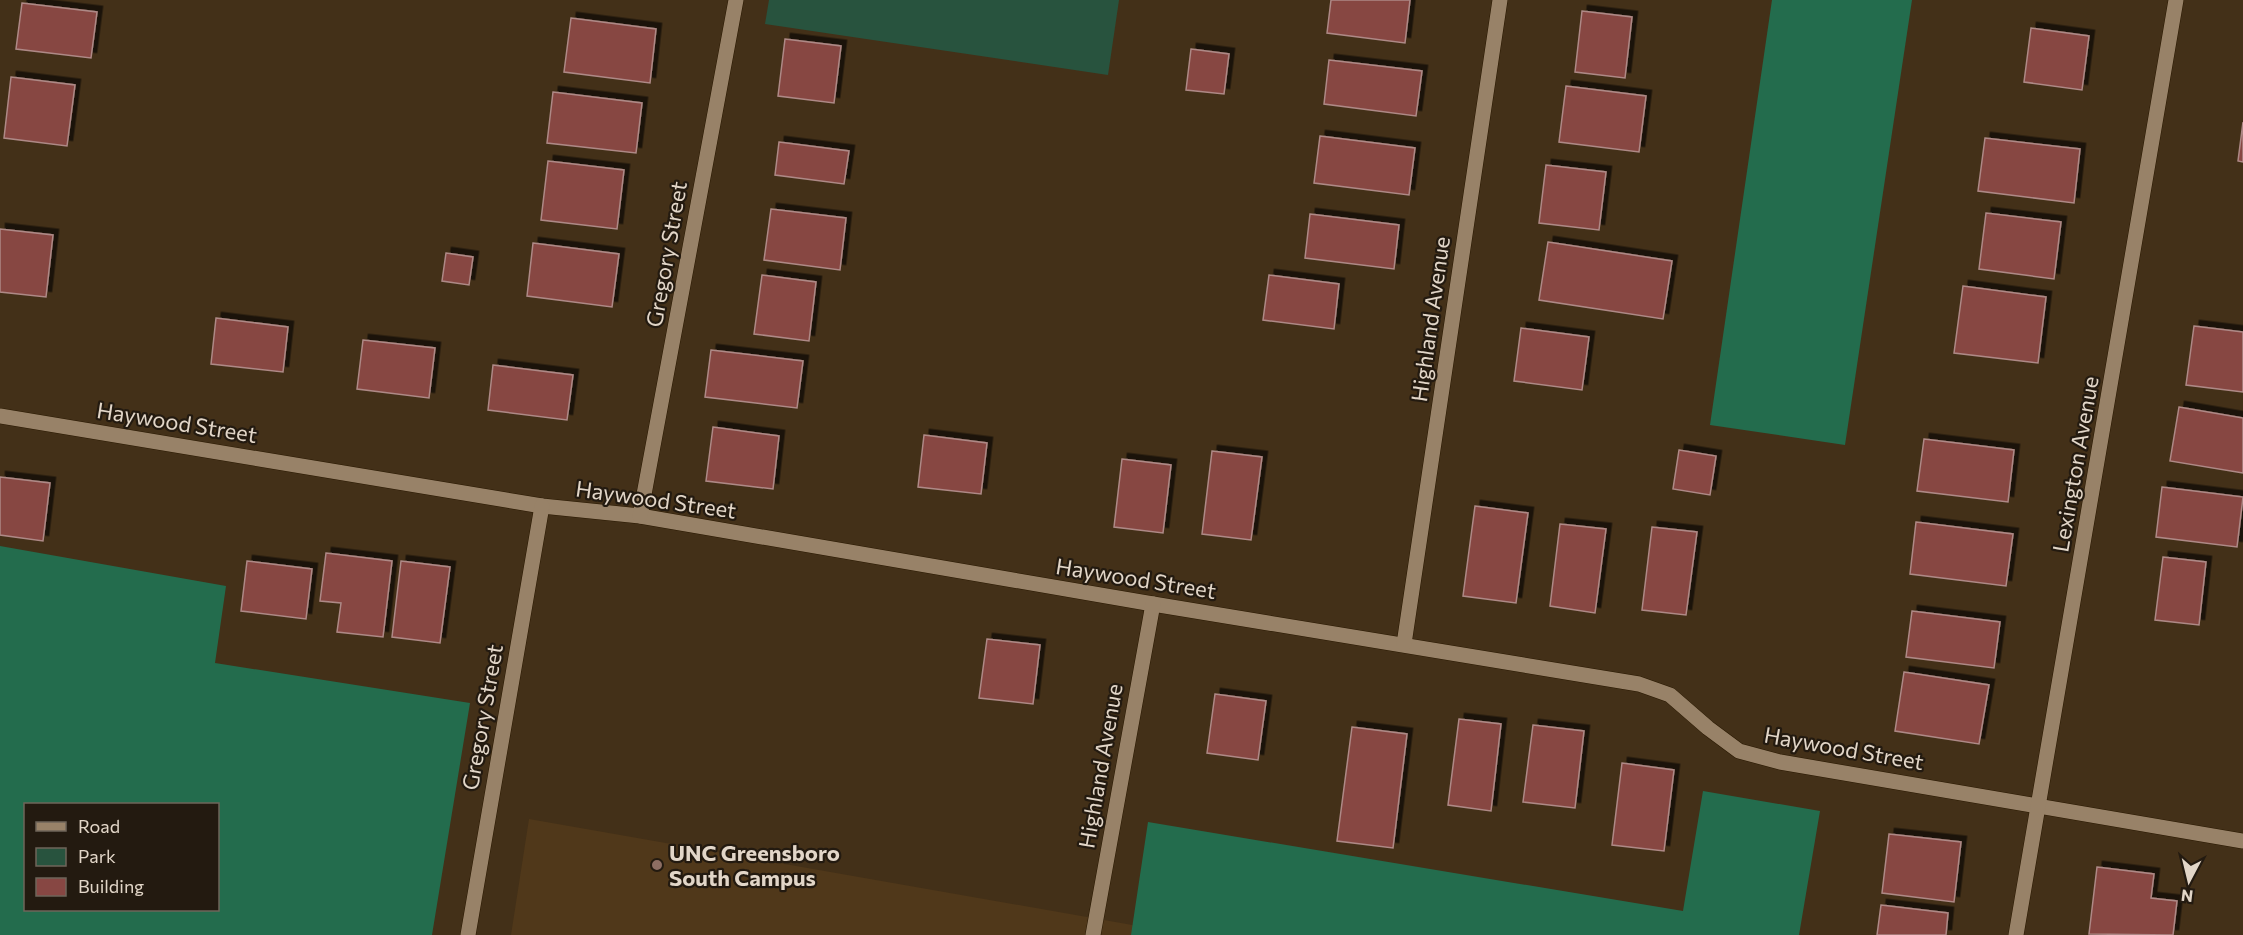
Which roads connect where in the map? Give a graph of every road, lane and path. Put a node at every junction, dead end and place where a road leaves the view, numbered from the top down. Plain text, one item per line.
1 (736, 0) edge
2 (1500, 0) edge
3 (2176, 0) edge
4 (0, 416) edge
5 (542, 506) junction
6 (640, 516) junction
7 (1153, 604) junction
8 (1404, 644) junction
9 (2040, 805) junction
10 (2243, 841) edge
11 (468, 935) edge
12 (1093, 935) edge
13 (2016, 935) edge

1 - 6 street, Gregory Street
2 - 8 street, Highland Avenue
3 - 9 street, Lexington Avenue
4 - 5 street, Haywood Street
5 - 6 street, Haywood Street
5 - 11 street, Gregory Street
6 - 7 street, Haywood Street
7 - 8 street, Haywood Street
7 - 12 street, Highland Avenue
8 - 9 street, Haywood Street
9 - 10 street, Haywood Street
9 - 13 street, Lexington Avenue

